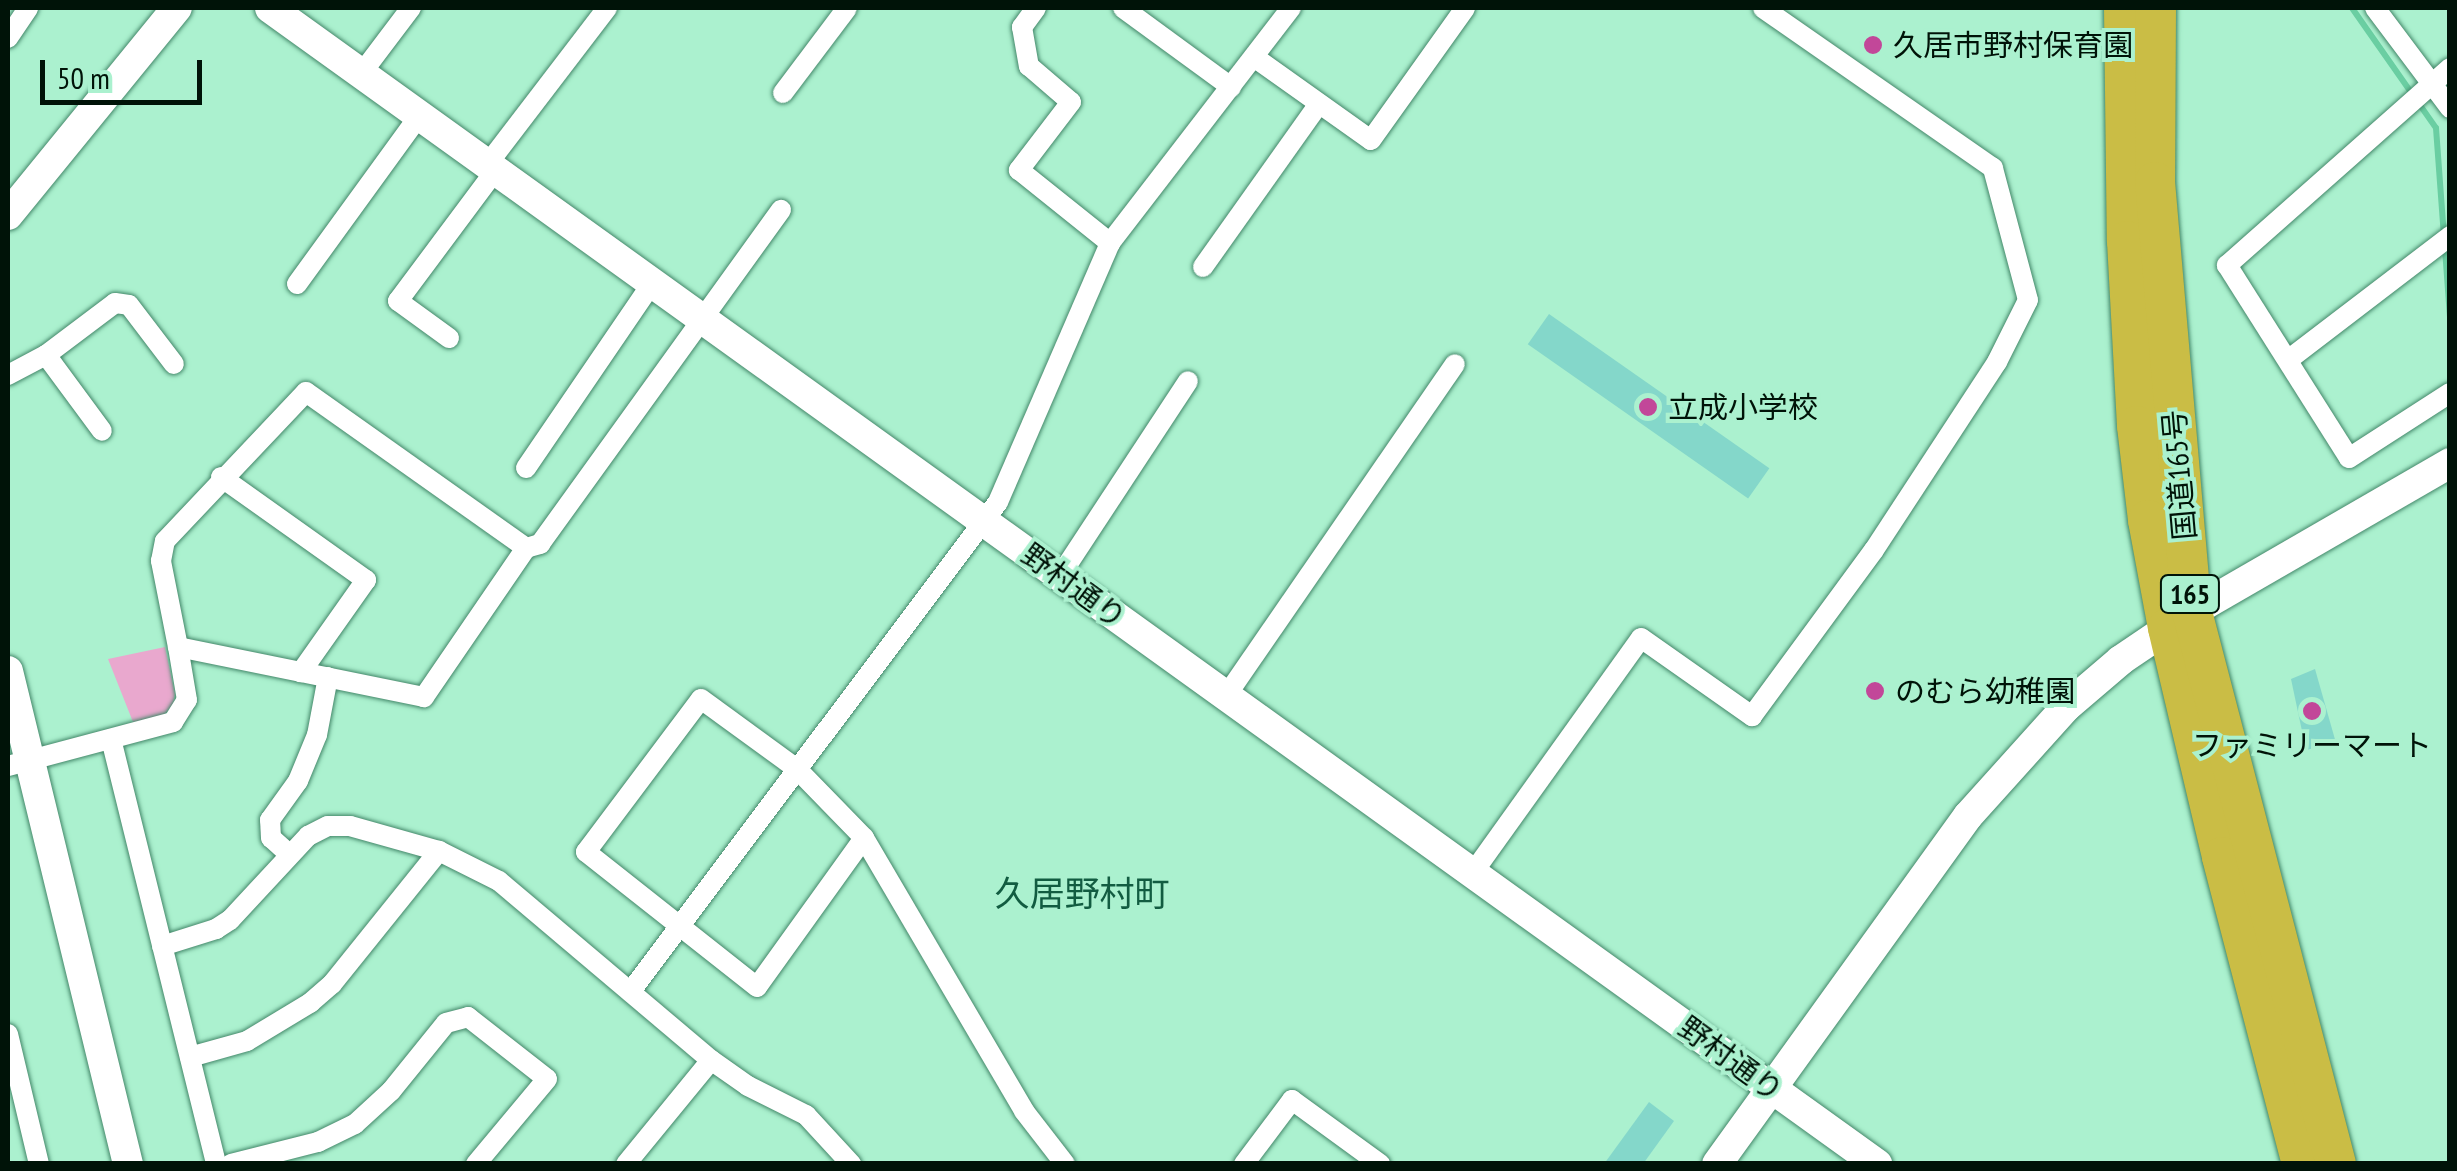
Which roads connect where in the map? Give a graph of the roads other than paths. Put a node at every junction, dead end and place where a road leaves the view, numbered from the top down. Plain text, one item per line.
1 (28, 8) edge
2 (177, 8) edge
3 (270, 8) edge
4 (411, 8) edge
5 (608, 8) edge
6 (847, 8) edge
7 (1036, 8) edge
8 (1123, 8) edge
9 (1290, 8) edge
10 (1465, 8) edge
11 (1763, 8) edge
12 (2124, 8) edge
13 (2156, 8) edge
14 (2375, 8) edge
15 (8, 38) edge
16 (1254, 57) junction
17 (2450, 68) edge
18 (361, 74) junction
19 (2429, 85) junction
20 (1231, 87) junction
21 (783, 93) dead end
22 (1319, 104) junction
23 (2450, 108) edge
24 (419, 116) junction
25 (491, 168) junction
26 (781, 210) dead end
27 (8, 215) edge
28 (2442, 241) edge
29 (1110, 243) junction
30 (1203, 267) dead end
31 (652, 283) junction
32 (297, 284) dead end
33 (700, 317) junction
34 (449, 338) dead end
35 (46, 355) junction
36 (2288, 360) junction
37 (174, 364) dead end
38 (1455, 364) dead end
39 (8, 375) edge
40 (1188, 380) dead end
41 (2448, 394) edge
42 (102, 431) dead end
43 (2448, 463) edge
44 (526, 468) dead end
45 (221, 477) junction
46 (984, 520) junction
47 (526, 548) junction
48 (1060, 576) junction
49 (2180, 620) junction
50 (178, 648) junction
51 (8, 672) edge
52 (301, 672) junction
53 (328, 677) junction
54 (1226, 696) junction
55 (111, 740) junction
56 (812, 750) junction
57 (19, 763) edge
58 (797, 769) junction
59 (826, 796) junction
60 (864, 838) junction
61 (439, 851) junction
62 (289, 854) junction
63 (1472, 874) junction
64 (678, 925) junction
65 (162, 946) junction
66 (630, 990) junction
67 (8, 1034) edge
68 (190, 1057) junction
69 (711, 1060) junction
70 (1771, 1088) junction
71 (16, 1107) edge
72 (637, 1160) edge
73 (39, 1164) edge
74 (128, 1164) edge
75 (216, 1164) edge
76 (230, 1164) edge
77 (476, 1164) edge
78 (852, 1164) edge
79 (1065, 1164) edge
80 (1244, 1164) edge
81 (1380, 1164) edge
82 (1717, 1164) edge
83 (1877, 1164) edge
84 (2302, 1164) edge
85 (2336, 1164) edge

1 - 15 street
2 - 27 street
3 - 18 street, 野村通り
4 - 18 street
5 - 25 street
6 - 21 street
7 - 29 street
8 - 20 street
9 - 16 street
10 - 22 street
11 - 63 street
12 - 49 highway, 国道165号 / 165
13 - 49 highway, 国道165号 / 165
14 - 19 street
16 - 20 street
16 - 22 street
17 - 19 street
18 - 24 street, 野村通り
19 - 23 street
19 - 36 street
20 - 29 street
22 - 30 street
24 - 25 street, 野村通り
24 - 32 street
25 - 31 street, 野村通り
25 - 34 street
26 - 33 street
28 - 36 street
29 - 46 street
31 - 33 street, 野村通り
31 - 44 street
33 - 46 street, 野村通り
33 - 47 street
35 - 37 street
35 - 39 street
35 - 42 street
36 - 41 street
38 - 54 street
40 - 48 street
43 - 49 street
45 - 47 street
45 - 50 street
45 - 52 street
46 - 48 street, 野村通り
46 - 56 street
47 - 53 street
48 - 54 street, 野村通り
49 - 70 street
49 - 84 highway, 国道165号 / 165
49 - 85 highway, 国道165号 / 165
50 - 52 street
50 - 55 street
51 - 57 street
52 - 53 street
53 - 62 street
54 - 63 street, 野村通り
55 - 57 street
55 - 65 street
56 - 58 street
56 - 59 street
57 - 74 street
58 - 59 street
58 - 64 street
58 - 64 street
59 - 60 street
60 - 64 street
60 - 79 street
61 - 62 street
61 - 66 street
61 - 68 street
62 - 65 street
63 - 70 street, 野村通り
64 - 66 street
65 - 68 street
66 - 69 street
67 - 71 street
68 - 75 street
69 - 72 street
69 - 78 street
70 - 82 street
70 - 83 street, 野村通り
71 - 73 street
76 - 77 street
80 - 81 street

